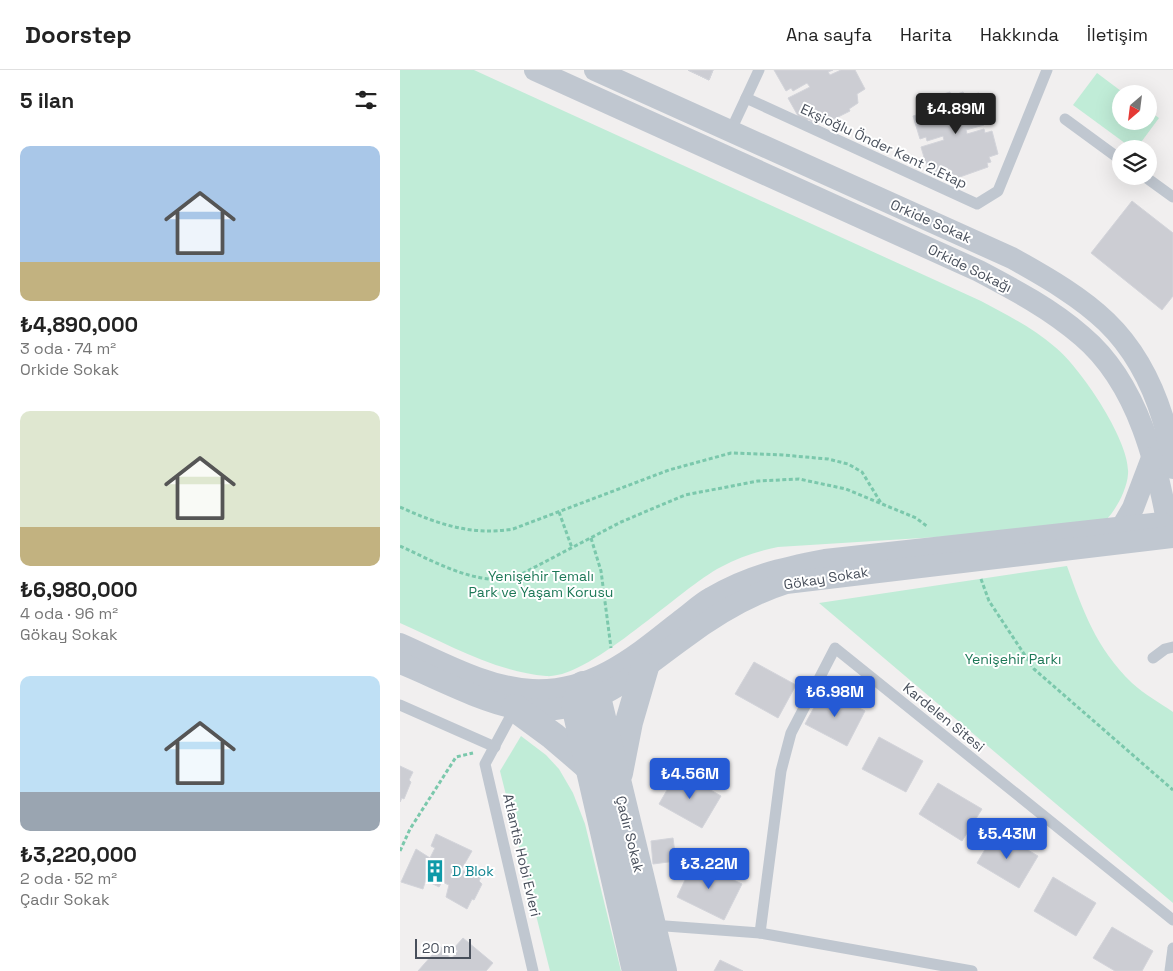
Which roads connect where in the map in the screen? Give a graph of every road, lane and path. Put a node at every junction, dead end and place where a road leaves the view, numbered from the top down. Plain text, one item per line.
1 (534, 70) edge
2 (595, 70) edge
3 (759, 70) edge
4 (1047, 70) edge
5 (746, 98) junction
6 (1065, 119) dead end
7 (730, 130) junction
8 (1112, 153) edge
9 (720, 154) junction
10 (1156, 185) edge
11 (1173, 197) edge
12 (1152, 458) junction
13 (1173, 468) edge
14 (881, 504) junction
15 (400, 507) edge
16 (559, 512) junction
17 (1122, 527) junction
18 (1171, 530) edge
19 (591, 538) junction
20 (400, 546) edge
21 (949, 546) junction
22 (572, 548) junction
23 (974, 559) junction
24 (400, 644) edge
25 (1173, 647) edge
26 (1153, 658) dead end
27 (400, 662) edge
28 (645, 668) junction
29 (613, 670) junction
30 (585, 696) junction
31 (400, 705) edge
32 (515, 708) junction
33 (495, 747) junction
34 (588, 766) junction
35 (618, 784) junction
36 (1173, 790) edge
37 (400, 851) edge
38 (1173, 920) edge
39 (639, 928) junction
40 (760, 933) junction
41 (1173, 948) edge
42 (533, 971) edge
43 (636, 971) edge
44 (663, 971) edge
45 (972, 971) edge
46 (1170, 971) edge

1 - 9 street, Orkide Sokağı
2 - 7 street, Orkide Sokak
3 - 5 lane
4 - 5 lane, Ekşioğlu Önder Kent 2.Etap
5 - 7 lane
6 - 8 lane
7 - 9 street
7 - 13 street, Orkide Sokak
9 - 12 street, Orkide Sokağı
10 - 11 lane
12 - 17 street
12 - 18 street
14 - 16 path
14 - 19 path
14 - 21 path
15 - 16 path
16 - 22 path
17 - 18 street, Gökay Sokak
17 - 21 street, Gökay Sokak
18 - 23 street, Gökay Sokak
19 - 22 path
19 - 29 path
20 - 22 path
21 - 29 street, Gökay Sokak
23 - 28 street, Gökay Sokak
23 - 36 path
24 - 30 street, Gökay Sokak
25 - 26 lane
27 - 32 street, Gökay Sokak
28 - 30 street, Gökay Sokak
28 - 35 street
29 - 30 street, Gökay Sokak
30 - 32 street, Gökay Sokak
30 - 34 street, Çadır Sokak
30 - 35 street, Çadır Sokak
31 - 33 lane
32 - 33 lane, Atlantis Hobi Evleri
32 - 34 street
33 - 37 path
33 - 42 lane, Atlantis Hobi Evleri
34 - 39 street, Çadır Sokak
35 - 39 street, Çadır Sokak
38 - 40 lane, Kardelen Sitesi
39 - 40 lane
39 - 43 street, Çadır Sokak
39 - 44 street, Çadır Sokak
40 - 45 lane
41 - 46 lane

